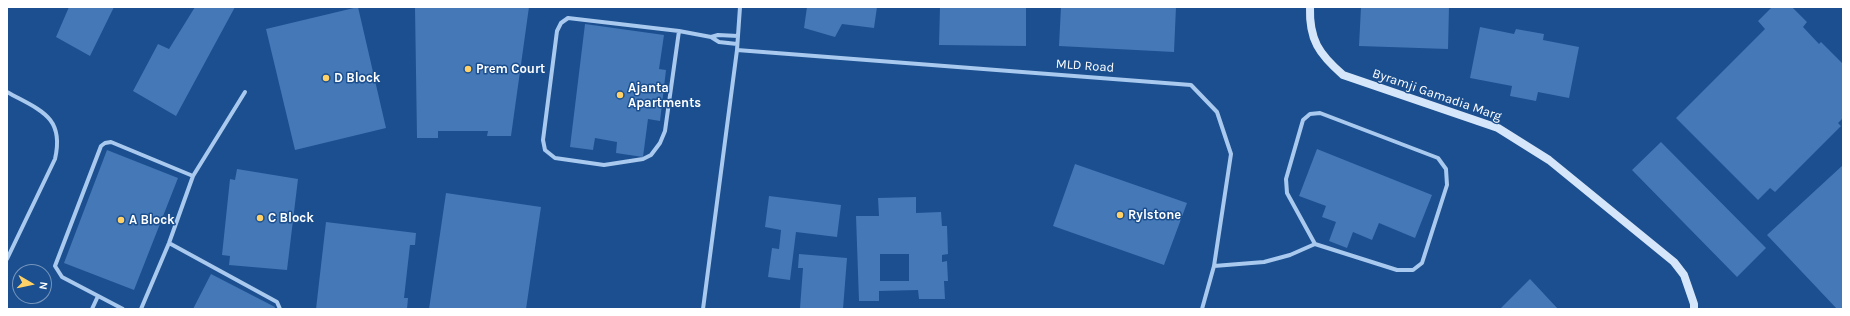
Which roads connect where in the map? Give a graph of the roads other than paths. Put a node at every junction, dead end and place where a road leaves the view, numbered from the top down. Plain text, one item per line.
1 (740, 7) edge
2 (1310, 7) edge
3 (679, 31) junction
4 (738, 36) junction
5 (711, 37) junction
6 (737, 44) junction
7 (737, 50) junction
8 (7, 92) edge
9 (245, 92) dead end
10 (193, 176) junction
11 (169, 243) junction
12 (1315, 244) junction
13 (7, 259) edge
14 (1214, 266) junction
15 (98, 296) junction
16 (92, 309) edge
17 (123, 309) edge
18 (141, 309) edge
19 (280, 309) edge
20 (703, 309) edge
21 (1202, 309) edge
22 (1694, 309) edge

1 - 4 street
2 - 22 street, Byramji Gamadia Marg
3 - 3 street
3 - 5 street
4 - 5 street
4 - 6 street
5 - 6 street
6 - 7 street
7 - 14 street, MLD Road
7 - 20 street
8 - 13 street
9 - 10 street
10 - 11 street
10 - 15 street
11 - 18 street
11 - 19 street
12 - 12 street
12 - 14 street
14 - 21 street, MLD Road
15 - 16 street
15 - 17 street

